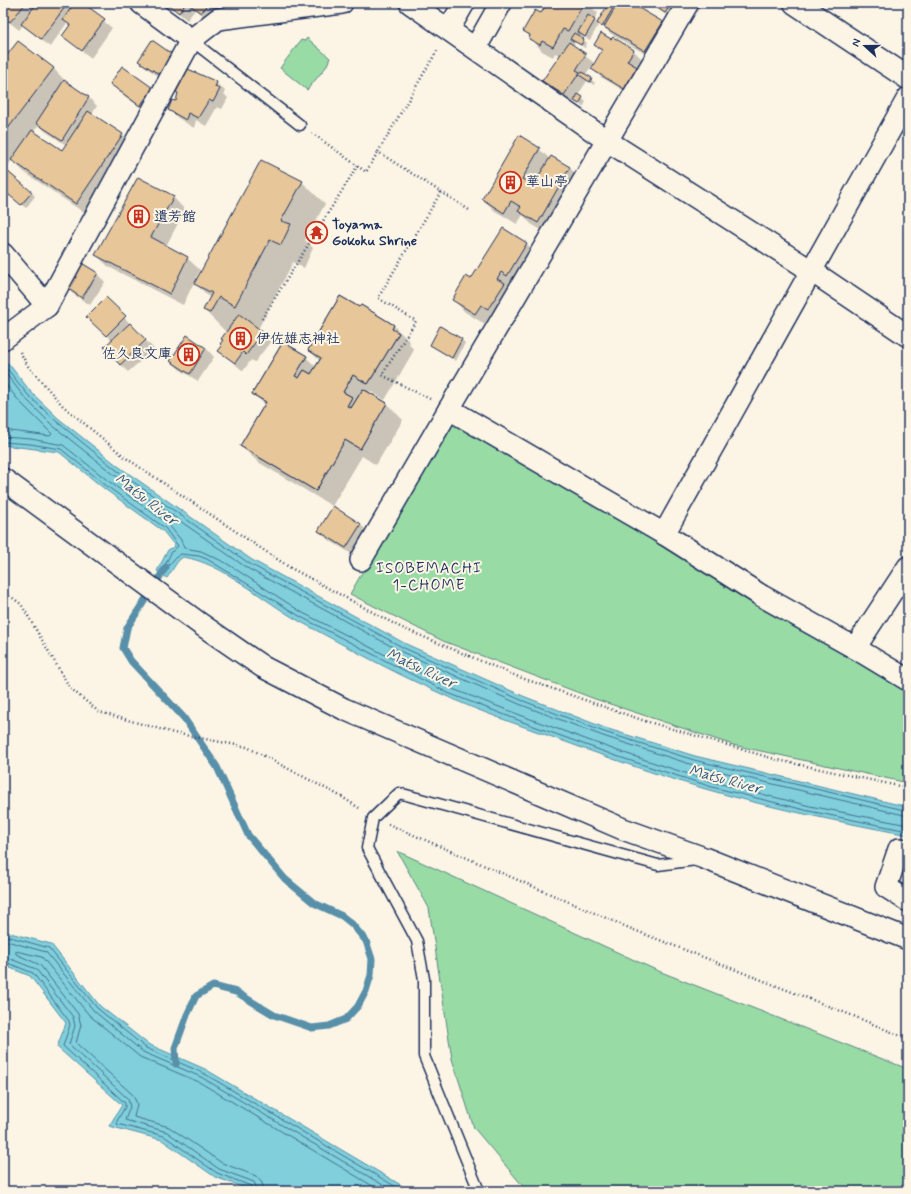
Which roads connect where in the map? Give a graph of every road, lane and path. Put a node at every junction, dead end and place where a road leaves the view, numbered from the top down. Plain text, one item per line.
1 (141, 3) edge
2 (342, 3) edge
3 (464, 3) edge
4 (501, 3) edge
5 (688, 3) edge
6 (795, 3) edge
7 (417, 5) edge
8 (220, 11) edge
9 (449, 29) junction
10 (191, 40) junction
11 (476, 47) junction
12 (908, 78) edge
13 (908, 98) edge
14 (300, 124) joint
15 (606, 140) junction
16 (378, 152) junction
17 (358, 166) junction
18 (441, 192) junction
19 (469, 210) dead end
20 (3, 254) edge
21 (810, 270) junction
22 (47, 306) junction
23 (262, 319) dead end
24 (6, 336) edge
25 (908, 336) edge
26 (449, 409) junction
27 (3, 479) edge
28 (664, 534) junction
29 (362, 560) dead end
30 (908, 567) edge
31 (3, 591) edge
32 (855, 648) junction
33 (908, 680) edge
34 (908, 788) edge
35 (373, 818) junction
36 (908, 850) edge
37 (704, 858) junction
38 (908, 901) edge
39 (908, 939) edge
40 (908, 1039) edge
41 (479, 1191) edge

1 - 10 street
2 - 8 street
3 - 9 street
4 - 11 street
5 - 15 street
6 - 12 street
7 - 9 street
8 - 10 street
9 - 11 street
9 - 16 path
10 - 14 lane
10 - 22 street
11 - 15 street
13 - 21 street
14 - 17 path
15 - 21 street
15 - 26 street
16 - 17 path
16 - 18 path
17 - 23 path
18 - 19 path
18 - 26 path
20 - 22 street
21 - 25 street
21 - 28 street
22 - 24 street
24 - 34 path
26 - 28 street
26 - 29 street
27 - 37 street
28 - 32 street
30 - 32 street
31 - 35 path
32 - 33 street
35 - 37 lane
35 - 40 path
35 - 41 lane
36 - 38 street
37 - 39 street

